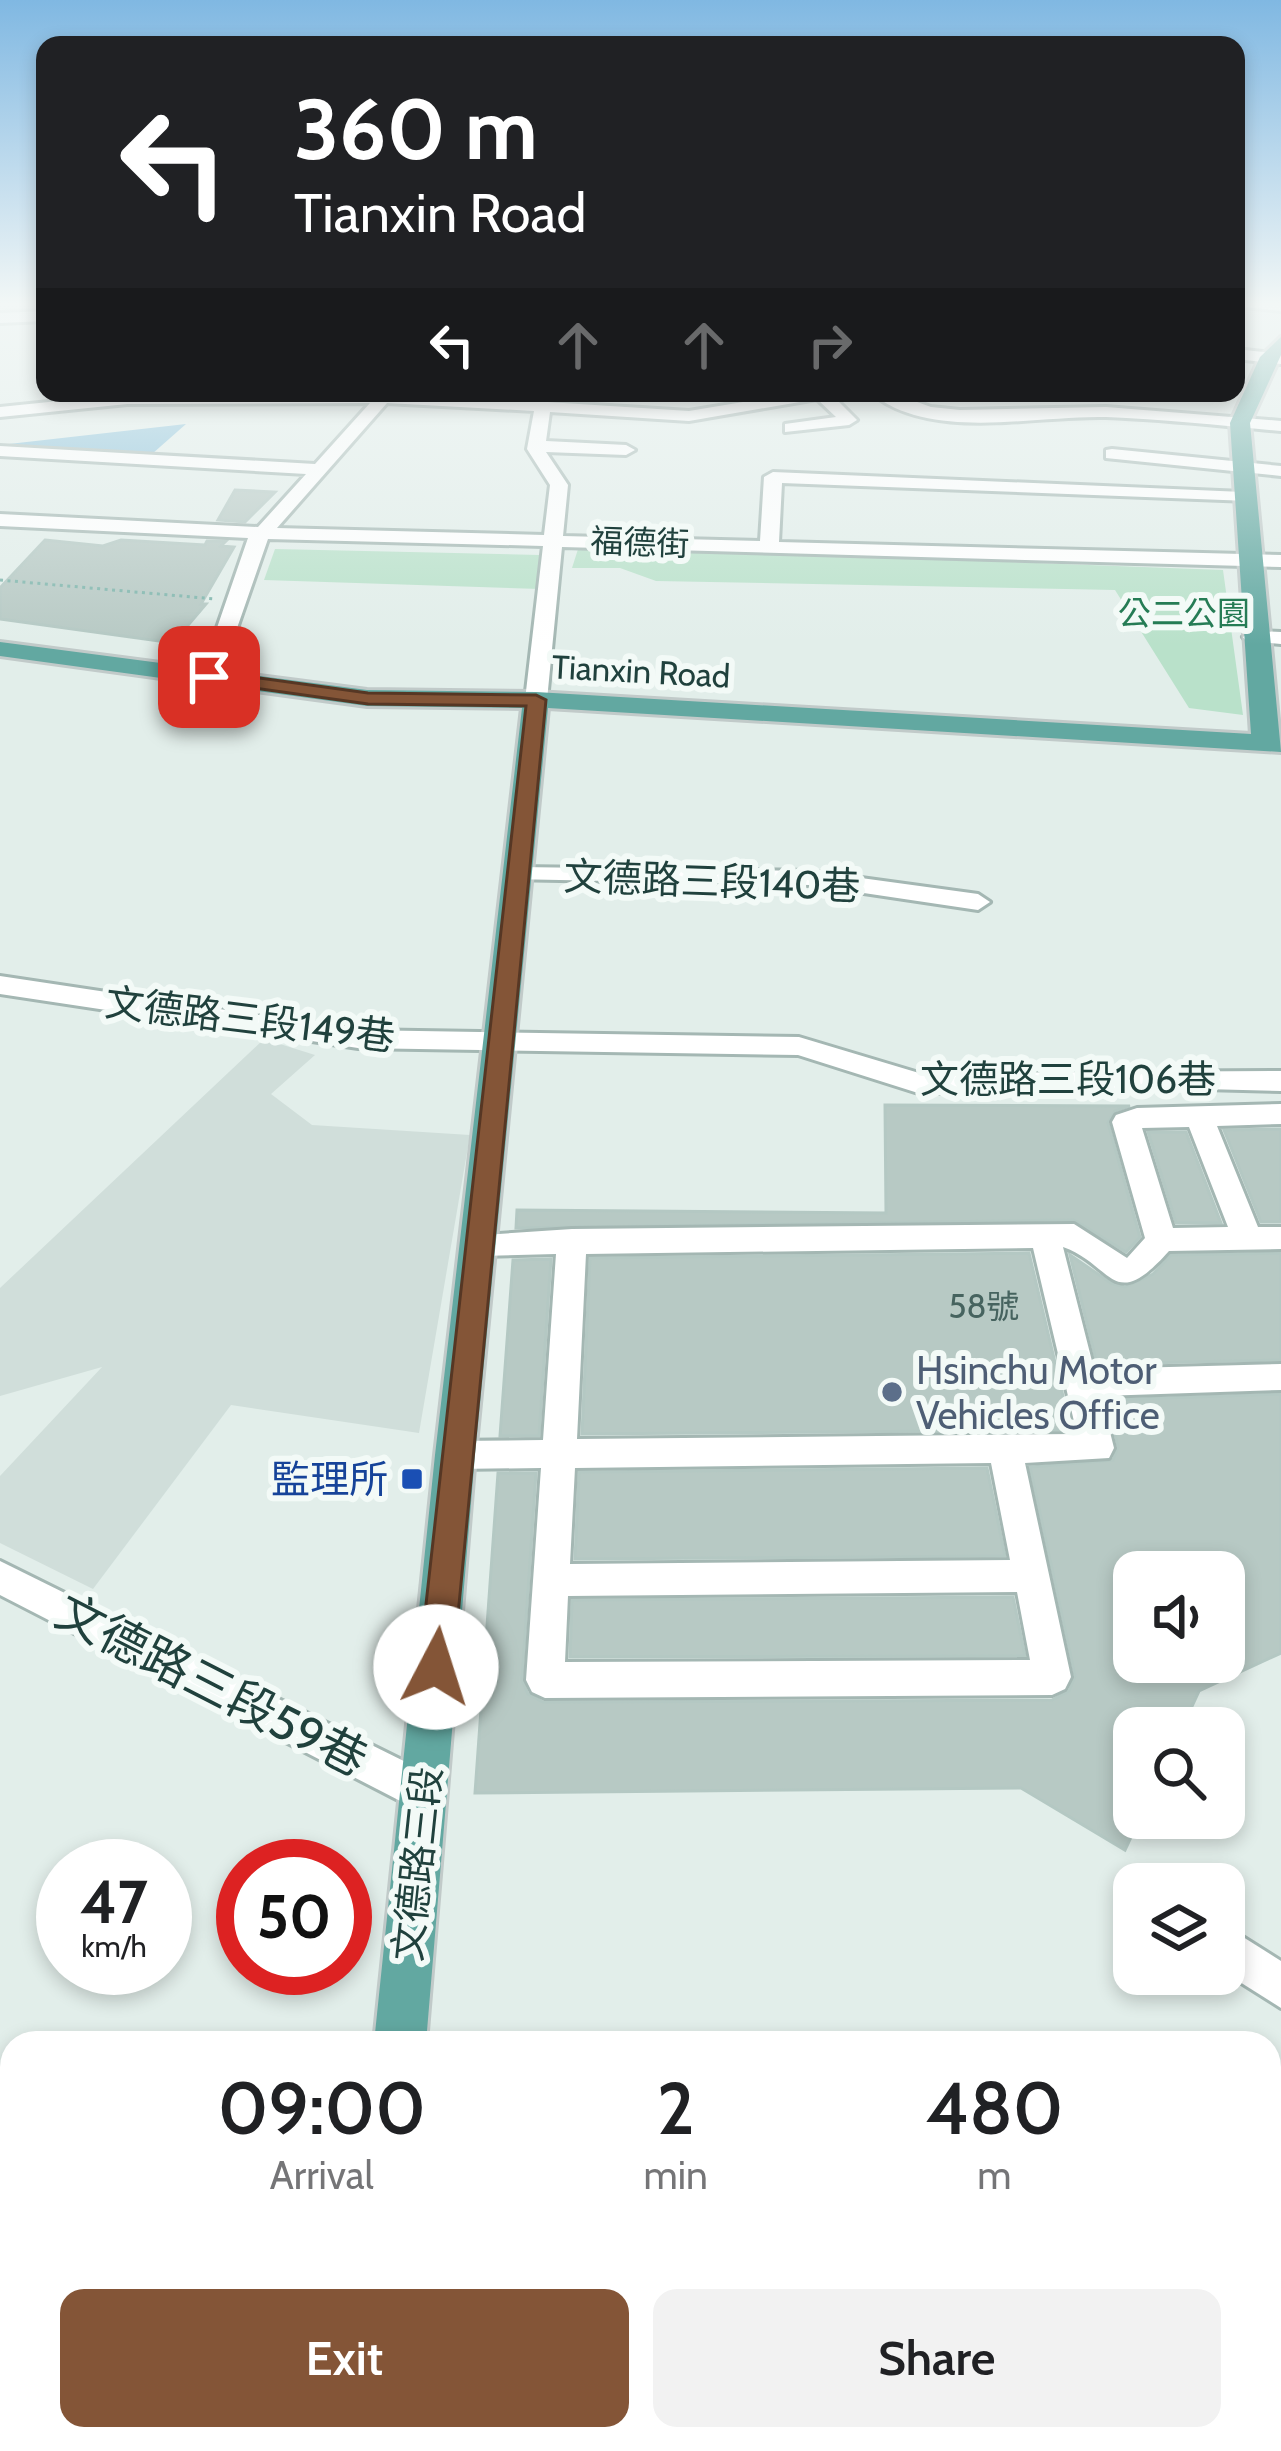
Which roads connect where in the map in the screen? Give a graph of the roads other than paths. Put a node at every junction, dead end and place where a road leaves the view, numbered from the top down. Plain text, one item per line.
1 (367, 415) edge
2 (541, 415) edge
3 (845, 415) edge
4 (1158, 415) edge
5 (1244, 415) edge
6 (1240, 422) junction
7 (1281, 426) edge
8 (791, 428) dead end
9 (536, 446) junction
10 (626, 450) dead end
11 (0, 451) edge
12 (1112, 454) dead end
13 (1241, 467) junction
14 (317, 469) junction
15 (1281, 471) edge
16 (1243, 497) junction
17 (0, 520) edge
18 (260, 533) junction
19 (556, 540) junction
20 (769, 546) junction
21 (1247, 560) junction
22 (1281, 562) edge
23 (1253, 637) junction
24 (1281, 638) edge
25 (0, 649) edge
26 (209, 677) junction
27 (536, 700) junction
28 (1273, 744) edge
29 (518, 874) junction
30 (978, 902) dead end
31 (0, 985) edge
32 (501, 1042) junction
33 (1281, 1082) edge
34 (1281, 1114) edge
35 (1199, 1116) junction
36 (1046, 1236) junction
37 (1281, 1238) edge
38 (1248, 1239) junction
39 (572, 1240) junction
40 (1161, 1240) junction
41 (480, 1244) junction
42 (1281, 1377) edge
43 (1081, 1383) junction
44 (1005, 1449) junction
45 (560, 1454) junction
46 (455, 1455) junction
47 (1031, 1576) junction
48 (0, 1577) edge
49 (552, 1580) junction
50 (424, 1792) junction
51 (1245, 1961) edge
52 (1281, 1987) edge
53 (407, 2031) edge

1 - 14 street
2 - 9 street
3 - 8 street
4 - 6 street
5 - 6 main road
6 - 7 street
6 - 13 main road
9 - 10 street
9 - 19 street, 文德路三段
11 - 14 street
12 - 13 street
13 - 15 street
13 - 16 main road
14 - 18 street
16 - 20 street
16 - 21 main road
17 - 18 street, 福德街
18 - 19 street, 福德街
18 - 26 street
19 - 20 street, 福德街
19 - 27 street, 文德路三段
20 - 21 street, 福德街
21 - 22 street, 福德街
21 - 23 main road
23 - 24 street
23 - 28 main road
25 - 26 main road, Tianxin Road
26 - 27 main road, Tianxin Road
27 - 28 main road, Tianxin Road
27 - 29 main road, 文德路三段
29 - 30 street, 文德路三段140巷
29 - 32 main road, 文德路三段
31 - 32 street, 文德路三段149巷
32 - 33 street, 文德路三段106巷
32 - 41 main road, 文德路三段
34 - 35 street
35 - 38 street
35 - 40 street
36 - 39 street
36 - 40 street
36 - 43 street
37 - 38 street
38 - 40 street
39 - 41 street
39 - 45 street
41 - 46 main road, 文德路三段
42 - 43 street
43 - 44 street
44 - 45 street
44 - 47 street
45 - 46 street
45 - 49 street
46 - 50 main road, 文德路三段
47 - 49 street
47 - 49 street
48 - 50 street, 文德路三段59巷
50 - 53 main road, 文德路三段
51 - 52 street

